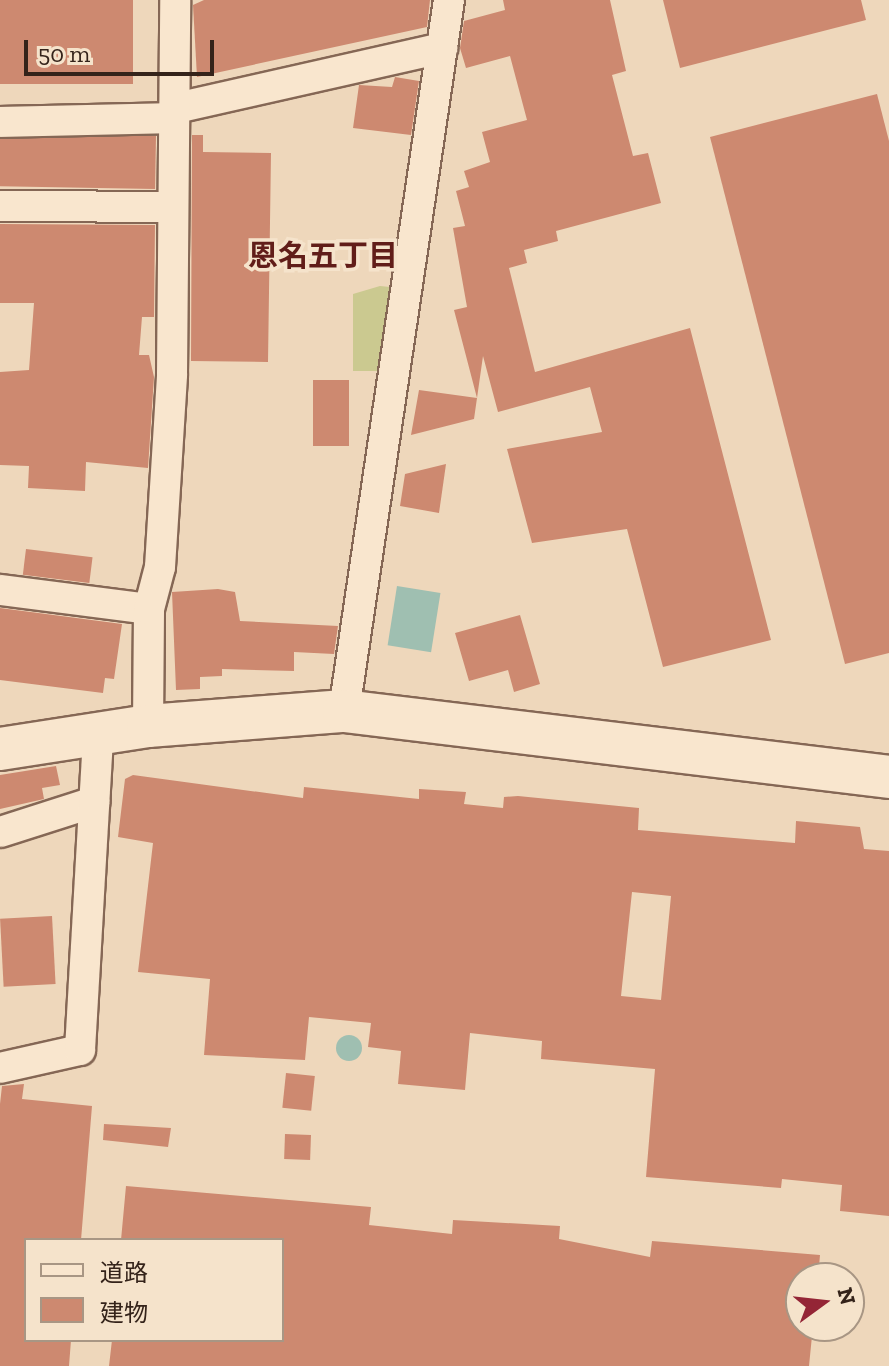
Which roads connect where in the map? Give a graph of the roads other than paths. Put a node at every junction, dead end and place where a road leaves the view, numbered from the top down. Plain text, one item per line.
1 (175, 0) edge
2 (449, 0) edge
3 (442, 48) junction
4 (174, 113) junction
5 (0, 122) edge
6 (0, 206) edge
7 (173, 207) junction
8 (0, 590) edge
9 (149, 609) junction
10 (344, 711) junction
11 (148, 726) junction
12 (98, 734) junction
13 (0, 749) edge
14 (889, 777) edge
15 (94, 802) junction
16 (0, 832) edge
17 (0, 1068) edge

1 - 4 street
2 - 3 street
3 - 4 street
3 - 10 street
4 - 5 street
4 - 7 street
6 - 7 street
7 - 9 street
8 - 9 street
9 - 11 street
10 - 11 street
10 - 14 street
11 - 12 street
12 - 13 street
12 - 15 street
15 - 16 street
15 - 17 street

